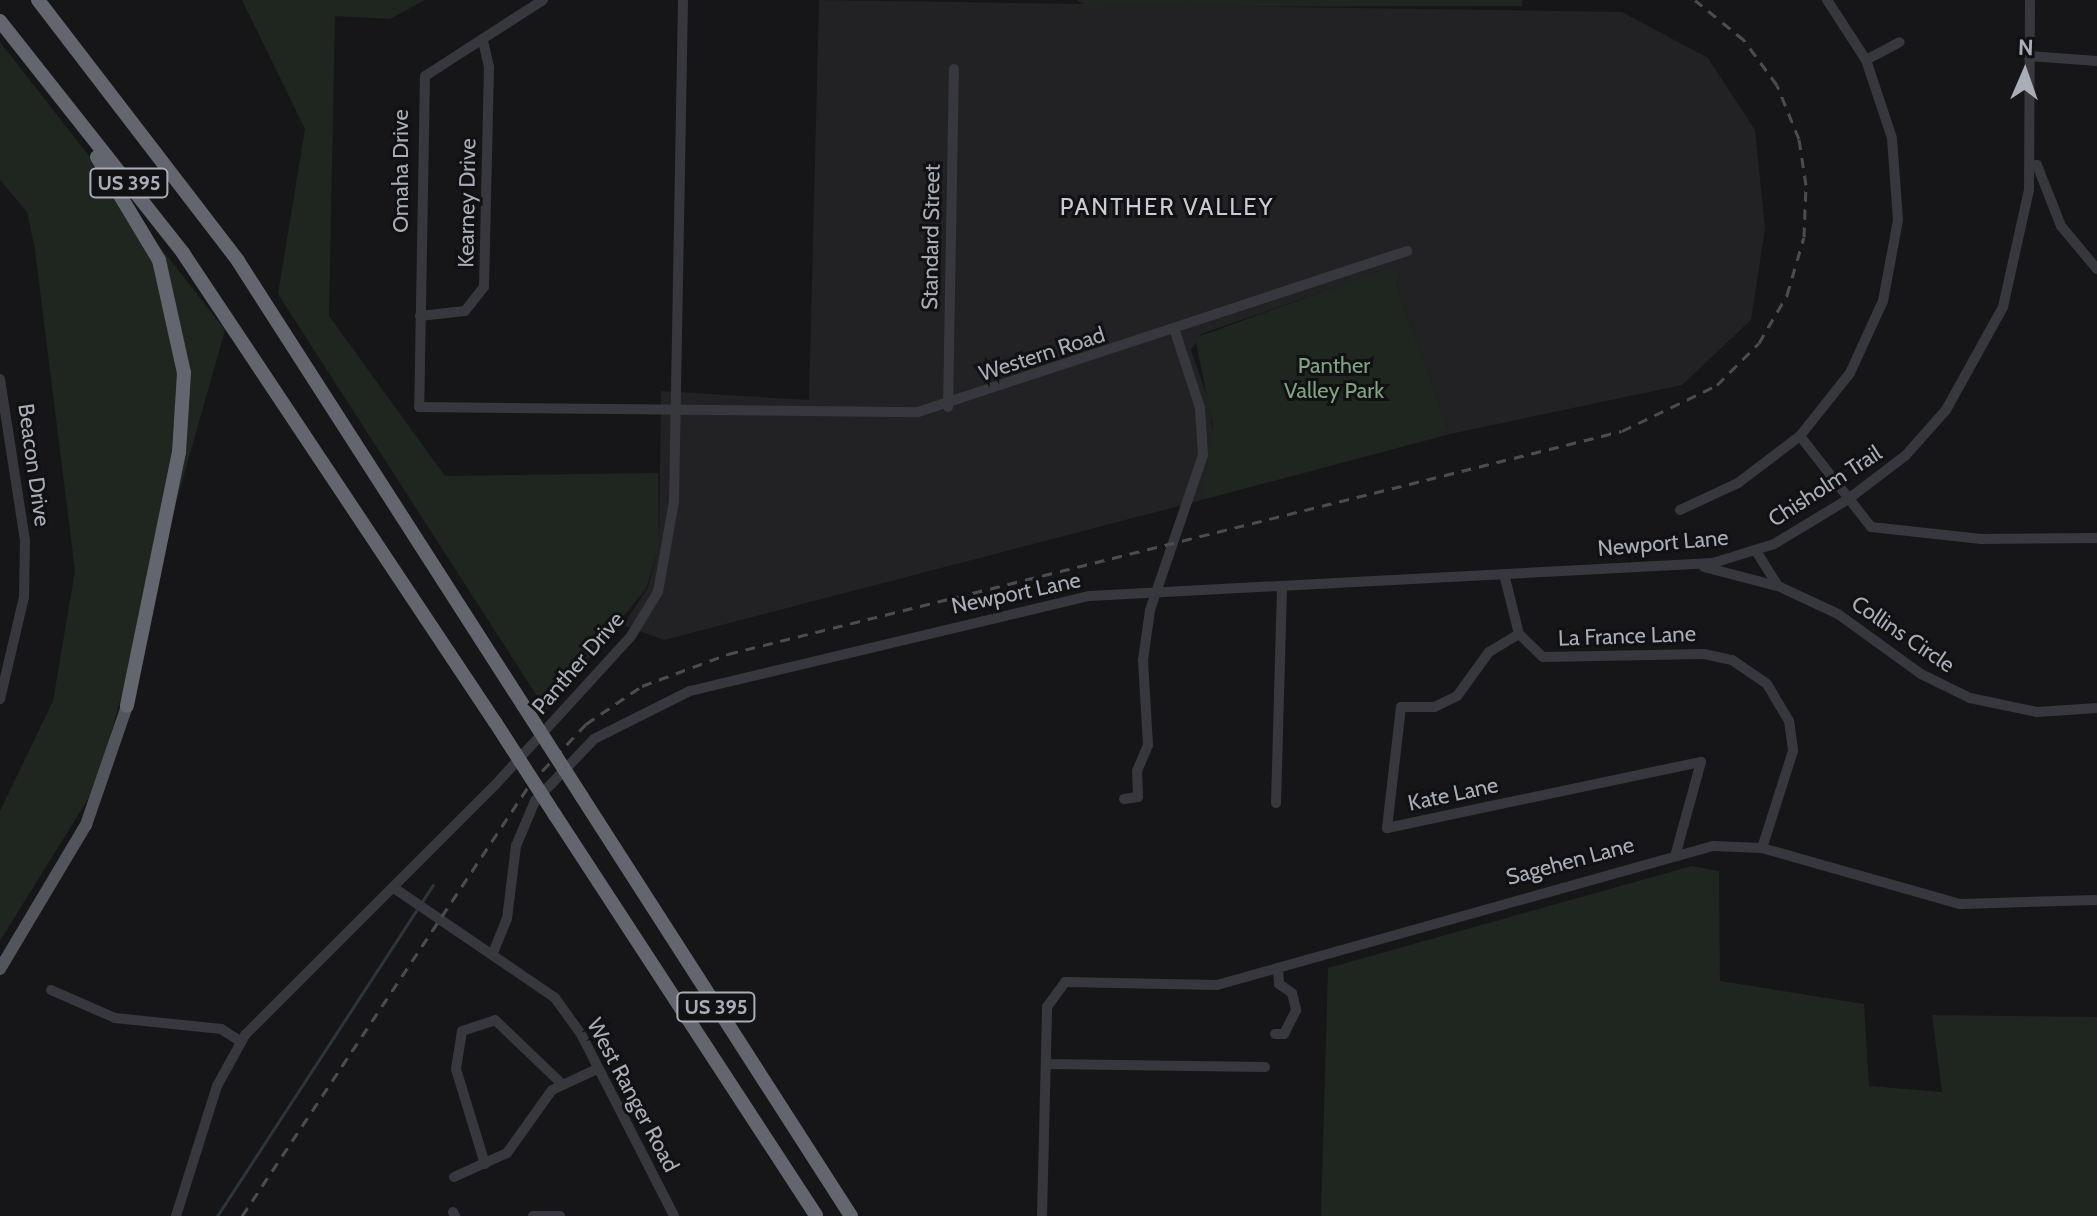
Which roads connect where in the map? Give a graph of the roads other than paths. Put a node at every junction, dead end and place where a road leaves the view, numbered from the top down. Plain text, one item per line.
1 (38, 0) edge
2 (543, 0) edge
3 (683, 0) edge
4 (1827, 0) edge
5 (2030, 0) edge
6 (0, 21) edge
7 (483, 41) junction
8 (1900, 42) dead end
9 (2028, 56) junction
10 (1866, 60) junction
11 (2097, 61) edge
12 (954, 69) dead end
13 (39, 70) junction
14 (2030, 166) junction
15 (1407, 251) dead end
16 (2097, 269) edge
17 (420, 316) junction
18 (1175, 331) junction
19 (0, 379) edge
20 (677, 405) junction
21 (948, 407) junction
22 (574, 411) joint
23 (1800, 436) junction
24 (1847, 500) junction
25 (1680, 510) dead end
26 (2097, 538) edge
27 (1756, 551) junction
28 (1698, 565) junction
29 (1504, 574) junction
30 (1778, 586) junction
31 (1282, 590) junction
32 (1158, 596) junction
33 (1519, 634) junction
34 (0, 699) edge
35 (127, 706) joint
36 (2097, 708) edge
37 (1124, 799) dead end
38 (1276, 803) dead end
39 (1762, 848) junction
40 (1676, 853) junction
41 (394, 888) junction
42 (2097, 900) edge
43 (493, 953) junction
44 (1278, 968) junction
45 (0, 969) edge
46 (51, 990) dead end
47 (1275, 1034) dead end
48 (240, 1041) junction
49 (1046, 1064) junction
50 (1265, 1067) dead end
51 (597, 1069) junction
52 (562, 1084) junction
53 (485, 1164) junction
54 (454, 1177) dead end
55 (176, 1216) edge
56 (533, 1216) edge
57 (560, 1216) edge
58 (674, 1216) edge
59 (816, 1216) edge
60 (851, 1216) edge
61 (1042, 1216) edge

1 - 60 highway, US 395, bridge
2 - 7 street, Omaha Drive
3 - 20 street, Panther Drive
4 - 10 street
5 - 9 street, Chisholm Trail
6 - 13 highway, US 395
7 - 17 street, Omaha Drive
7 - 17 street, Kearney Drive
8 - 10 street
9 - 11 street
9 - 14 street, Chisholm Trail
10 - 23 street
12 - 21 street, Standard Street
13 - 35 highway
13 - 59 highway, US 395, bridge
14 - 16 street
14 - 24 street, Chisholm Trail
15 - 18 street, Western Road
17 - 22 street, Omaha Drive
18 - 21 street, Western Road
18 - 32 street
19 - 34 street, Beacon Drive
20 - 21 street, Western Road
20 - 22 street, Western Road
20 - 41 street, Panther Drive
23 - 24 street
23 - 25 street
24 - 26 street
24 - 27 street, Chisholm Trail
27 - 28 street, Newport Lane
27 - 30 street
28 - 29 street, Newport Lane
28 - 30 street, Collins Circle
29 - 31 street, Newport Lane
29 - 33 street
30 - 36 street, Collins Circle
31 - 32 street, Newport Lane
31 - 38 street
32 - 37 street
32 - 43 street, Newport Lane
33 - 39 street, La France Lane
33 - 40 street, Kate Lane
35 - 45 main road
39 - 40 street, Sagehen Lane
39 - 42 street, Sagehen Lane
40 - 44 street, Sagehen Lane
41 - 43 street, West Ranger Road
41 - 48 street, Panther Drive
43 - 51 street, West Ranger Road
44 - 47 street
44 - 49 street, Sagehen Lane
46 - 48 street
48 - 55 street, Panther Drive
49 - 50 street
49 - 61 street
51 - 52 street
51 - 58 street, West Ranger Road
52 - 53 street
52 - 53 street
53 - 54 street
56 - 57 street

